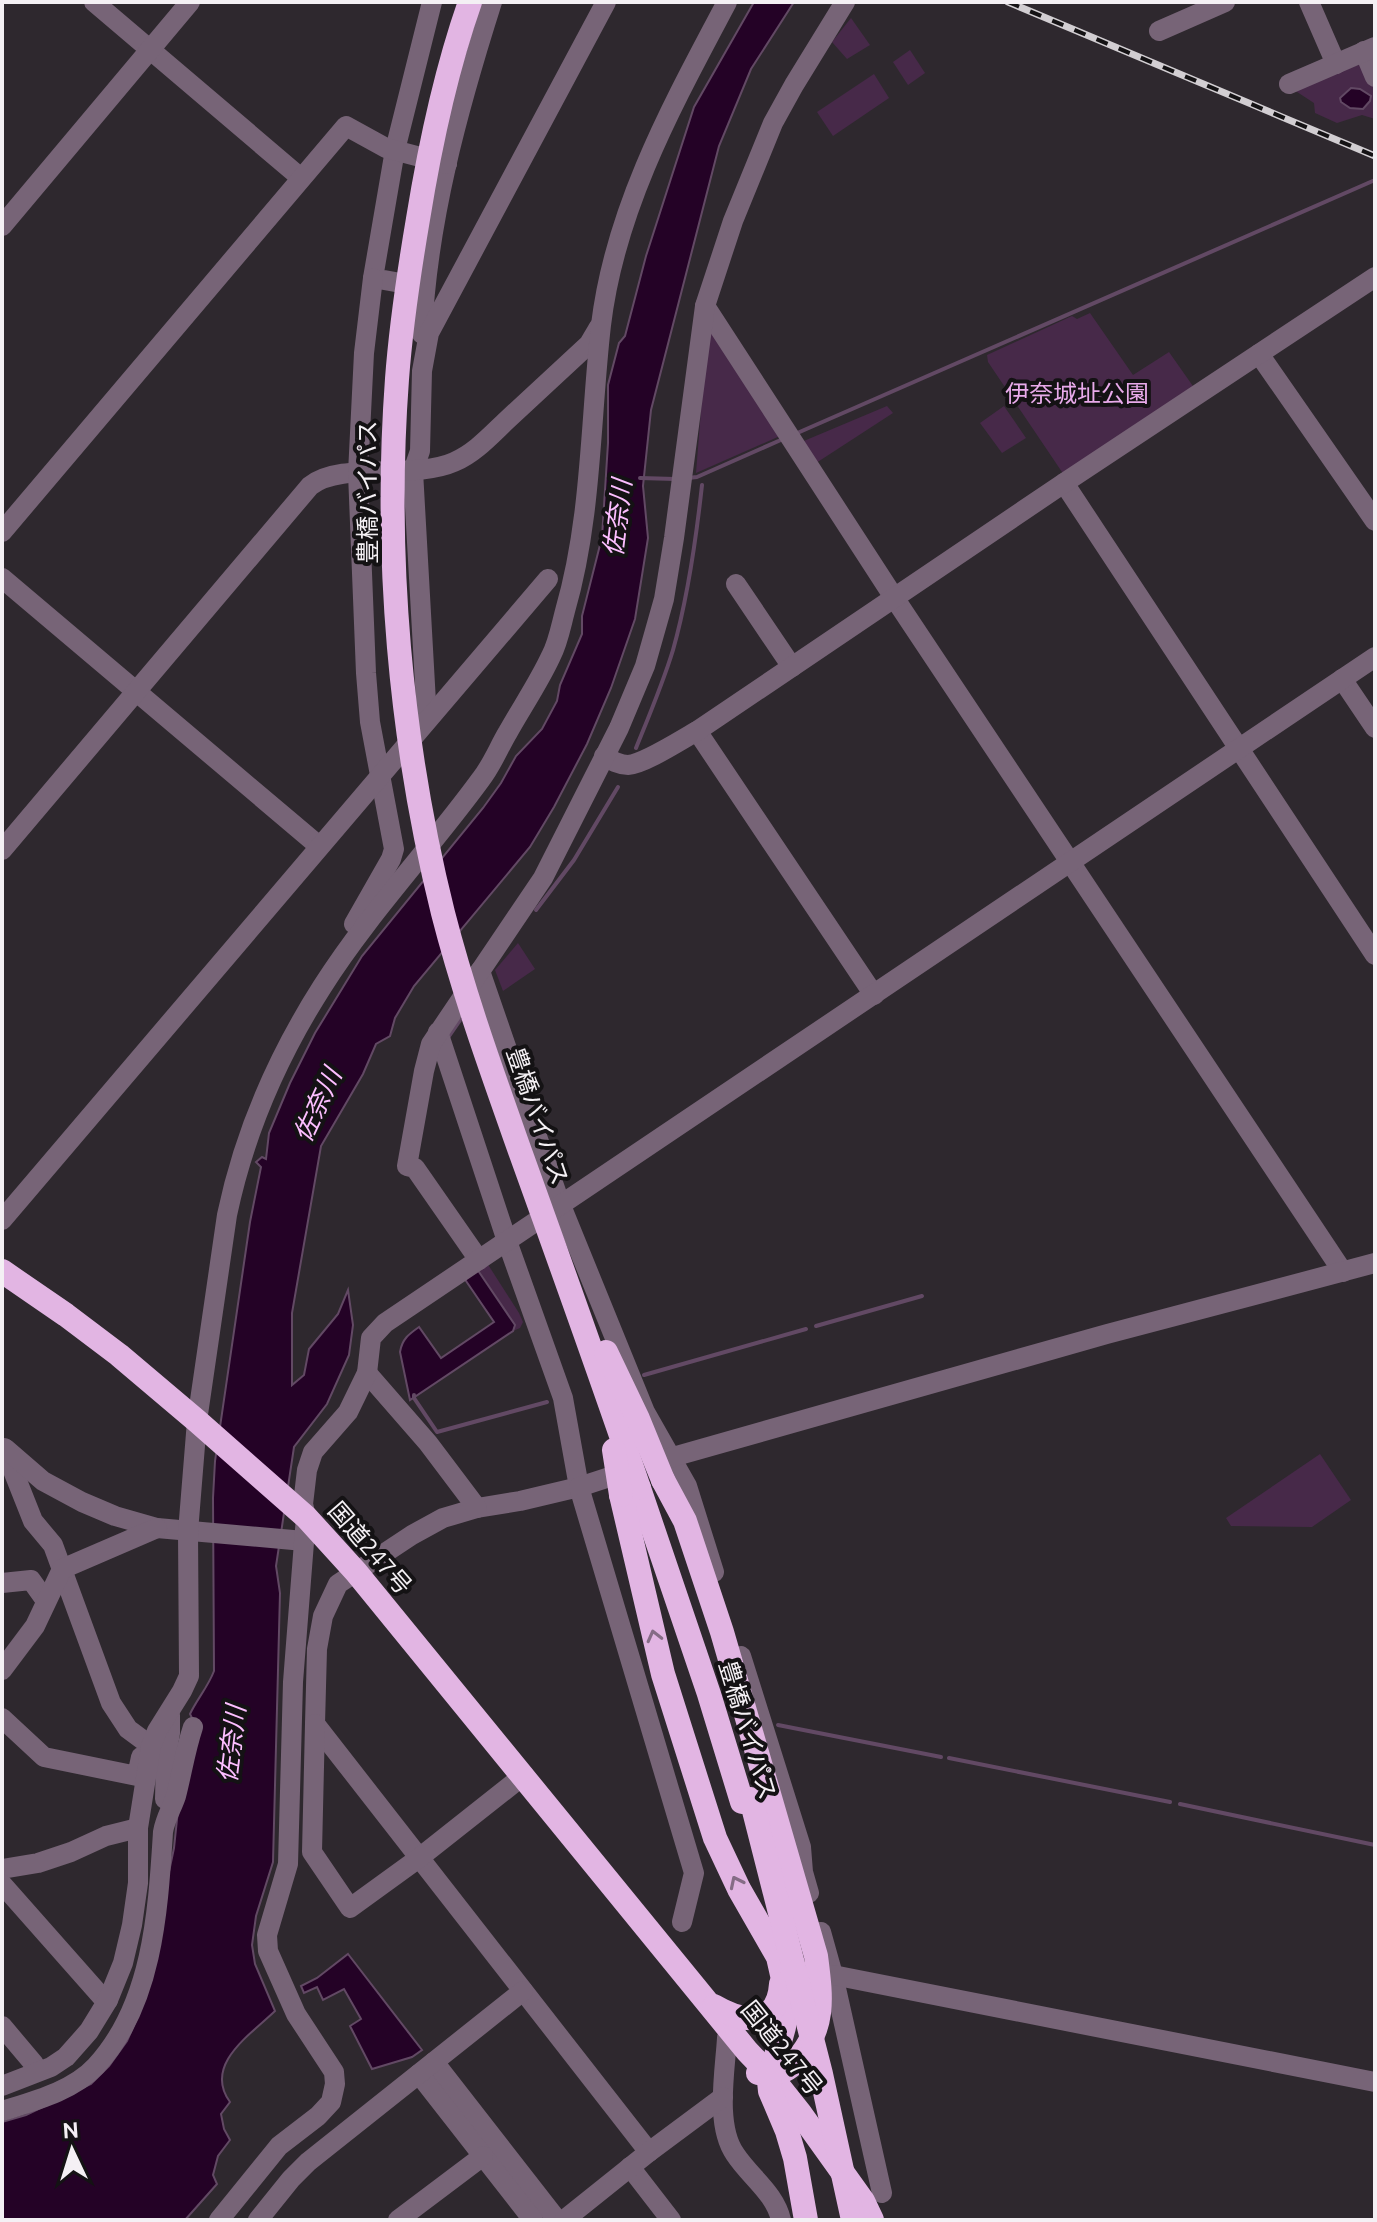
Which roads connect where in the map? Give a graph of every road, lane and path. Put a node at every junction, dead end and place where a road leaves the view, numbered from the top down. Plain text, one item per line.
1 (94, 2) edge
2 (190, 2) edge
3 (432, 2) edge
4 (470, 2) edge
5 (480, 2) edge
6 (492, 2) edge
7 (606, 2) edge
8 (727, 2) edge
9 (854, 2) edge
10 (1225, 2) edge
11 (1309, 2) edge
12 (840, 11) edge
13 (1159, 31) dead end
14 (151, 48) junction
15 (1370, 49) edge
16 (1336, 64) junction
17 (1375, 77) edge
18 (1289, 84) dead end
19 (395, 150) junction
20 (447, 164) junction
21 (301, 178) junction
22 (2, 226) edge
23 (1375, 277) edge
24 (373, 278) junction
25 (427, 288) junction
26 (705, 306) junction
27 (601, 324) junction
28 (1259, 354) junction
29 (422, 371) junction
30 (413, 471) junction
31 (358, 473) junction
32 (1064, 483) junction
33 (1375, 521) edge
34 (2, 532) edge
35 (2, 578) edge
36 (548, 579) dead end
37 (736, 584) dead end
38 (895, 599) junction
39 (1375, 657) edge
40 (792, 667) junction
41 (1342, 679) junction
42 (136, 691) junction
43 (427, 720) junction
44 (1375, 728) edge
45 (697, 731) junction
46 (1240, 749) junction
47 (604, 756) junction
48 (379, 776) junction
49 (319, 846) junction
50 (2, 850) edge
51 (1071, 862) junction
52 (351, 944) junction
53 (1375, 955) edge
54 (480, 971) junction
55 (874, 995) junction
56 (438, 1032) junction
57 (560, 1203) junction
58 (2, 1220) edge
59 (507, 1241) junction
60 (479, 1260) junction
61 (1375, 1263) edge
62 (2, 1271) edge
63 (1343, 1272) junction
64 (367, 1373) junction
65 (202, 1426) junction
66 (3, 1446) edge
67 (672, 1457) junction
68 (579, 1487) junction
69 (643, 1487) junction
70 (477, 1508) junction
71 (300, 1526) junction
72 (157, 1528) junction
73 (192, 1532) junction
74 (62, 1569) junction
75 (356, 1572) junction
76 (2, 1583) edge
77 (46, 1601) junction
78 (2, 1670) edge
79 (169, 1712) junction
80 (2, 1718) edge
81 (315, 1724) junction
82 (193, 1727) dead end
83 (148, 1744) junction
84 (524, 1775) junction
85 (746, 1801) junction
86 (165, 1819) junction
87 (138, 1828) junction
88 (419, 1858) junction
89 (2, 1869) edge
90 (2, 1884) edge
91 (639, 1919) junction
92 (682, 1922) dead end
93 (779, 1964) junction
94 (833, 1975) junction
95 (523, 1991) junction
96 (104, 1998) junction
97 (709, 2002) junction
98 (2, 2026) edge
99 (815, 2036) junction
100 (727, 2038) junction
101 (34, 2064) junction
102 (426, 2068) junction
103 (759, 2070) junction
104 (2, 2076) edge
105 (1375, 2082) edge
106 (2, 2086) edge
107 (723, 2097) junction
108 (2, 2111) edge
109 (810, 2128) junction
110 (649, 2152) junction
111 (483, 2156) junction
112 (630, 2167) junction
113 (882, 2193) dead end
114 (219, 2220) edge
115 (258, 2220) edge
116 (398, 2220) edge
117 (533, 2220) edge
118 (557, 2220) edge
119 (564, 2220) edge
120 (671, 2220) edge
121 (781, 2220) edge
122 (805, 2220) edge
123 (845, 2220) edge
124 (853, 2220) edge
125 (872, 2220) edge

1 - 14 street
2 - 14 street
3 - 19 street
4 - 69 highway, 豊橋バイパス, bridge
5 - 69 highway, 豊橋バイパス, bridge
6 - 20 street
7 - 29 street
8 - 27 street
9 - 12 street
10 - 13 street
11 - 16 street
12 - 26 street
14 - 21 street
14 - 22 street
15 - 16 street
15 - 17 street
16 - 18 street
19 - 20 street
19 - 21 street
19 - 24 street
20 - 25 street
21 - 34 street
23 - 28 street
24 - 25 street
24 - 31 street
25 - 29 street
26 - 38 street
26 - 47 street
27 - 30 street
27 - 52 street
28 - 32 street
28 - 33 street
29 - 30 street
30 - 31 street
30 - 43 street
31 - 42 street
31 - 48 street
32 - 38 street
32 - 46 street
35 - 42 street
36 - 43 street
37 - 40 street
38 - 40 street
38 - 51 street
39 - 41 street
40 - 45 street
41 - 44 street
41 - 46 street
42 - 49 street
42 - 50 street
43 - 48 street
45 - 47 street
45 - 55 street
46 - 51 street
46 - 53 street
47 - 54 street
48 - 49 street
48 - 52 street
49 - 58 street
51 - 55 street
51 - 63 street
52 - 65 street
54 - 56 street
54 - 57 street
55 - 57 street
56 - 59 street
56 - 60 street
57 - 59 street
57 - 67 street
59 - 60 street
59 - 68 street
60 - 64 street
61 - 63 street
62 - 65 highway, 国道247号
63 - 67 street
64 - 70 street
64 - 71 street
65 - 71 highway, 国道247号
65 - 73 street
66 - 72 street
66 - 74 street
67 - 68 street
67 - 94 street
68 - 70 street
68 - 92 street
69 - 85 highway, 豊橋バイパス
93 -> 69 highway
69 - 99 highway
70 - 75 street
71 - 73 street
71 - 75 highway, 国道247号
71 - 114 street
72 - 73 street
72 - 74 street
73 - 79 street
74 - 77 street
74 - 83 street
75 - 81 street
75 - 84 highway, 国道247号
76 - 77 street
77 - 78 street
79 - 83 street
79 - 86 street
80 - 83 street
81 - 88 street
81 - 88 street
82 - 86 street
83 - 87 street
84 - 88 street
84 - 91 highway, 国道247号
85 - 123 highway, 豊橋バイパス
85 - 124 highway, 豊橋バイパス, bridge
86 - 108 street
87 - 89 street
87 - 96 street
88 - 95 street
90 - 96 street
91 - 97 highway, 国道247号
91 - 100 highway, 国道247号
93 - 97 highway
93 - 103 highway
94 - 105 street
94 - 113 street
95 - 102 street
95 - 110 street
96 - 101 street
96 - 106 street
97 - 103 highway, 国道247号
98 - 101 street
99 - 103 highway
99 - 109 highway
100 - 103 highway, 国道247号
100 - 107 street
101 - 104 street
102 - 111 street
102 - 115 street
102 - 118 street
103 - 109 highway, 国道247号
103 - 122 highway
107 - 110 street
107 - 121 street
109 - 125 highway, 国道247号
110 - 112 street
111 - 116 street
111 - 117 street
112 - 119 street
112 - 120 street

